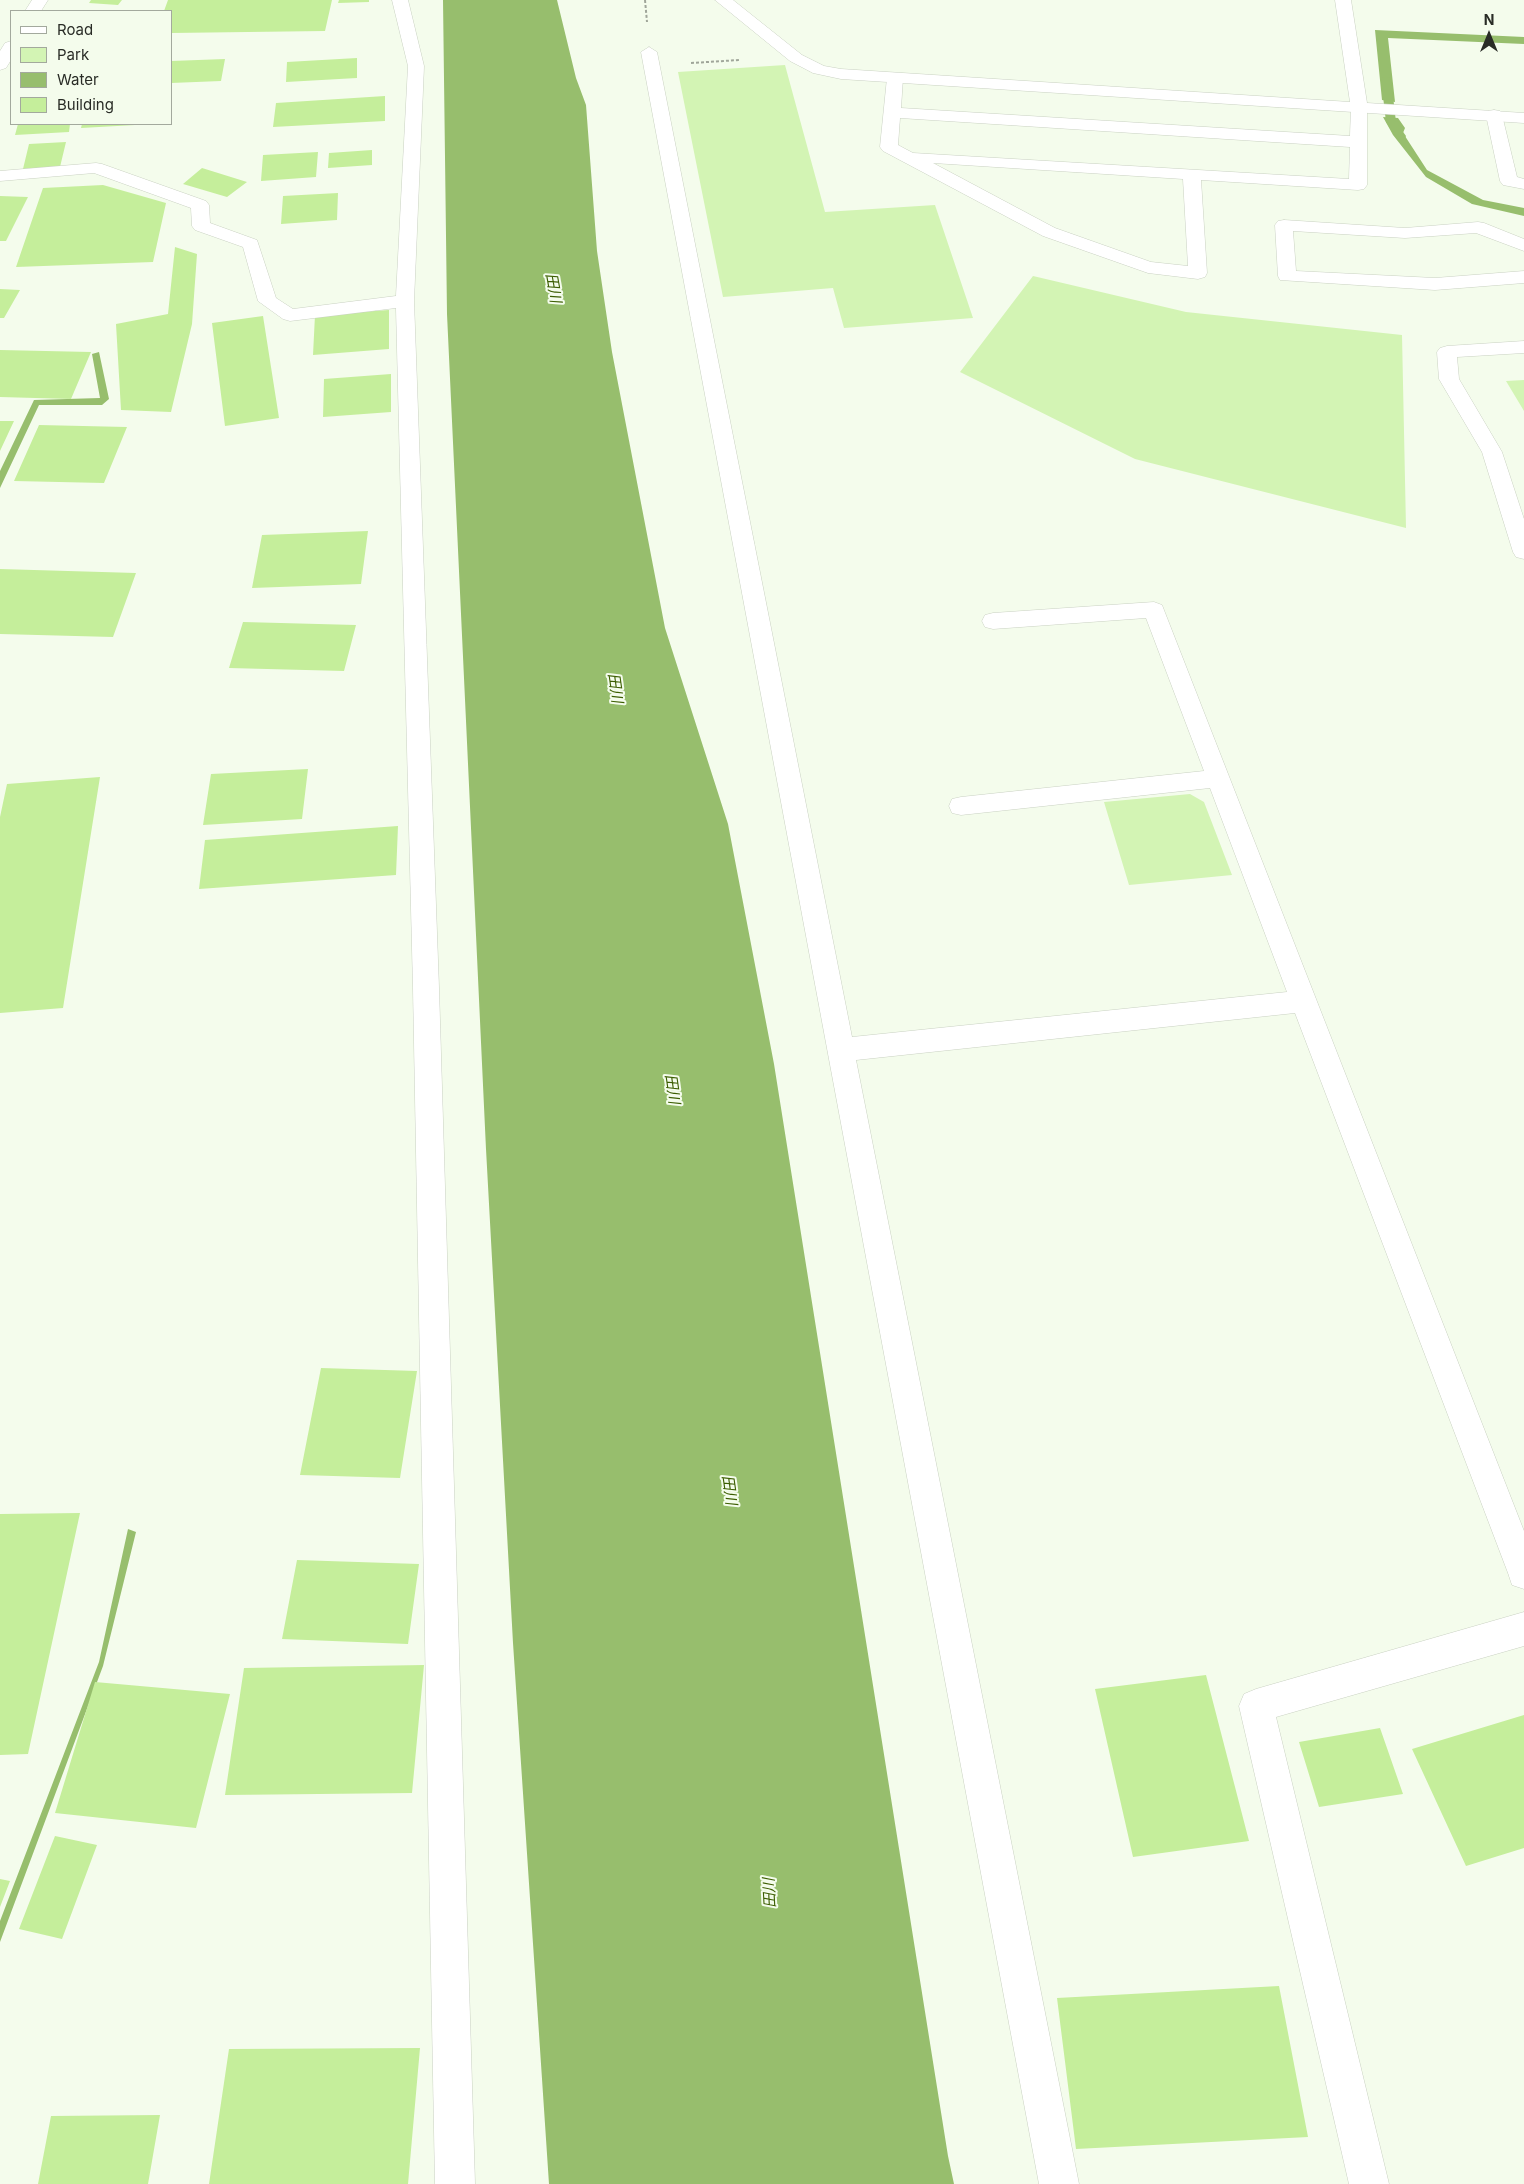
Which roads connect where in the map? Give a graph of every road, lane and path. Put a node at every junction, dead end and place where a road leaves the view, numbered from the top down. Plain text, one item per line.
1 (400, 0) edge
2 (723, 0) edge
3 (1343, 0) edge
4 (779, 46) junction
5 (10, 48) edge
6 (649, 52) dead end
7 (686, 64) dead end
8 (0, 65) edge
9 (895, 78) junction
10 (1359, 107) junction
11 (892, 112) junction
12 (1494, 116) junction
13 (1524, 118) edge
14 (1358, 142) junction
15 (908, 157) junction
16 (1192, 174) junction
17 (0, 176) edge
18 (1524, 184) edge
19 (1524, 246) edge
20 (1524, 277) edge
21 (406, 302) junction
22 (1524, 347) edge
23 (1524, 552) edge
24 (993, 621) dead end
25 (1219, 778) junction
26 (961, 806) dead end
27 (1304, 1001) junction
28 (841, 1050) junction
29 (1524, 1573) edge
30 (1524, 1629) edge
31 (455, 2184) edge
32 (1059, 2184) edge
33 (1369, 2184) edge

1 - 21 street
2 - 4 street
3 - 10 street
4 - 7 path
4 - 9 street
5 - 8 street
6 - 28 street
9 - 10 street
9 - 11 street
10 - 12 street
10 - 14 street
11 - 14 street
11 - 15 street
12 - 13 street
12 - 18 street
14 - 16 street
15 - 16 street
15 - 16 street
17 - 21 street
19 - 20 street
21 - 31 street
22 - 23 street
24 - 25 street
25 - 26 street
25 - 27 street
27 - 28 street
27 - 29 street
28 - 32 street
30 - 33 street

